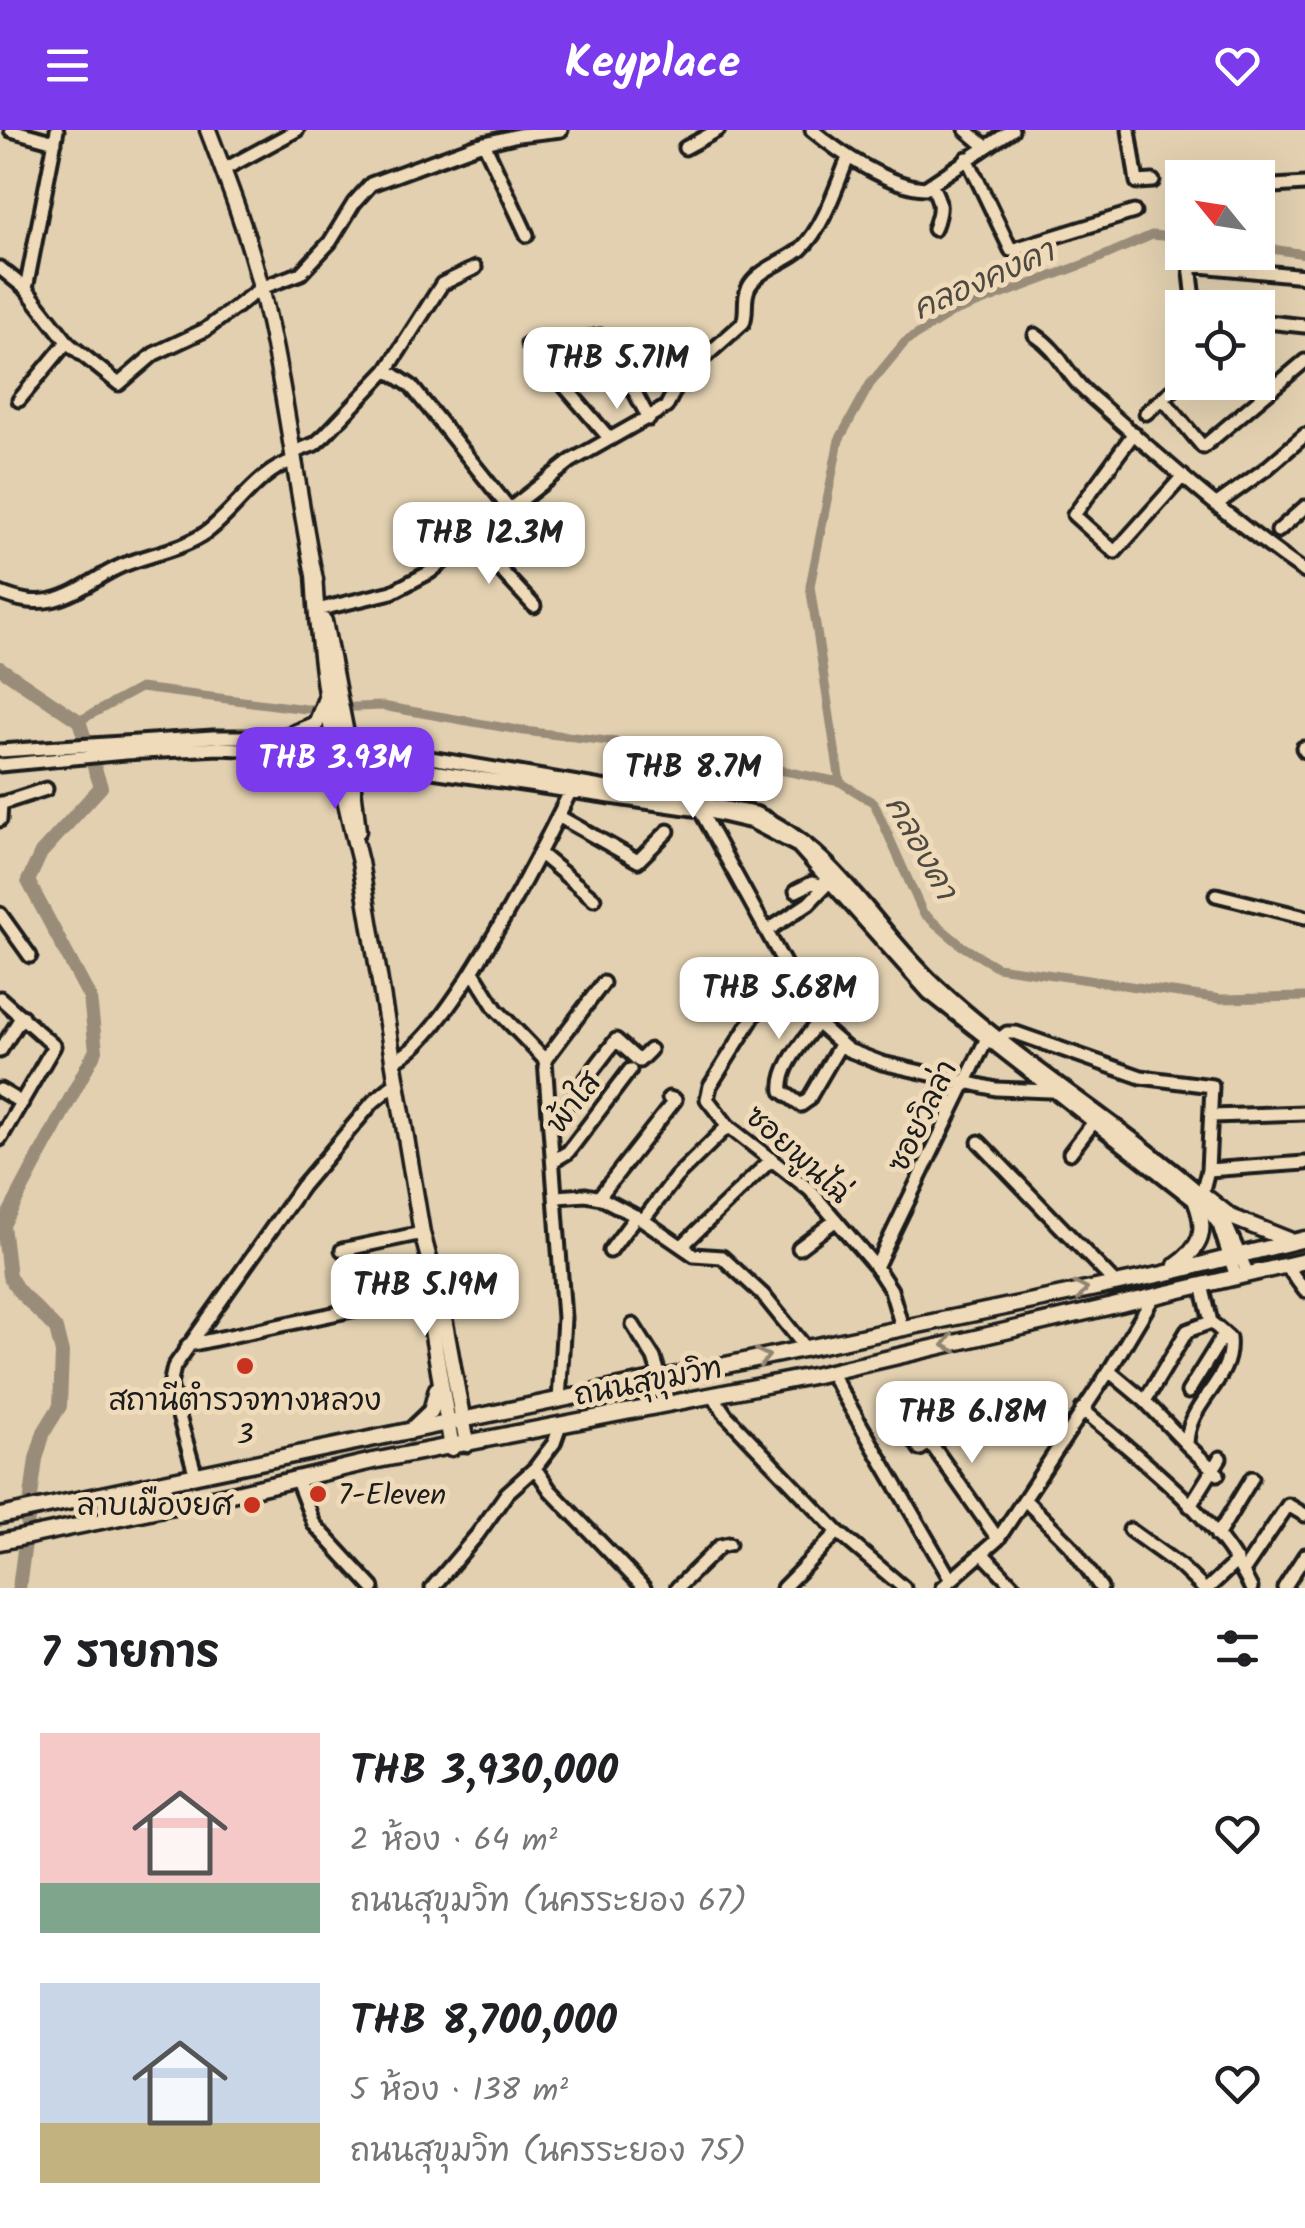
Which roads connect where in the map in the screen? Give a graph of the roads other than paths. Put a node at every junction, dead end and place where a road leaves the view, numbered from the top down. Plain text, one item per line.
1 (11, 130) edge
2 (208, 130) edge
3 (297, 130) edge
4 (562, 130) edge
5 (718, 130) edge
6 (812, 130) edge
7 (966, 130) edge
8 (1012, 130) edge
9 (1129, 130) edge
10 (56, 136) edge
11 (484, 143) junction
12 (986, 146) junction
13 (686, 148) dead end
14 (848, 158) junction
15 (967, 158) junction
16 (223, 170) junction
17 (1153, 181) dead end
18 (1305, 184) edge
19 (931, 185) junction
20 (1275, 185) edge
21 (1134, 212) dead end
22 (934, 229) dead end
23 (527, 235) dead end
24 (0, 268) edge
25 (475, 268) dead end
26 (1305, 276) edge
27 (262, 288) junction
28 (26, 289) junction
29 (1193, 290) edge
30 (1275, 323) edge
31 (1305, 326) edge
32 (1035, 335) dead end
33 (572, 340) dead end
34 (67, 342) junction
35 (528, 344) dead end
36 (1305, 361) edge
37 (386, 370) junction
38 (1163, 399) joint
39 (19, 400) dead end
40 (1146, 413) dead end
41 (649, 419) junction
42 (1134, 434) junction
43 (1305, 435) edge
44 (610, 439) junction
45 (295, 456) junction
46 (1183, 476) junction
47 (1218, 504) junction
48 (1305, 507) edge
49 (508, 508) junction
50 (1278, 530) dead end
51 (464, 545) junction
52 (1305, 572) edge
53 (314, 574) junction
54 (0, 593) edge
55 (534, 606) dead end
56 (321, 608) junction
57 (330, 678) junction
58 (332, 724) junction
59 (282, 738) junction
60 (125, 747) junction
61 (342, 751) junction
62 (4, 757) edge
63 (366, 761) junction
64 (354, 786) junction
65 (46, 789) dead end
66 (570, 792) junction
67 (0, 804) edge
68 (700, 810) junction
69 (558, 816) junction
70 (0, 820) edge
71 (668, 831) dead end
72 (539, 853) junction
73 (360, 862) junction
74 (828, 883) junction
75 (796, 892) dead end
76 (1216, 894) dead end
77 (594, 899) dead end
78 (0, 914) edge
79 (1305, 917) edge
80 (767, 931) junction
81 (30, 956) dead end
82 (785, 966) junction
83 (473, 972) junction
84 (603, 982) dead end
85 (0, 998) edge
86 (22, 1016) junction
87 (818, 1022) junction
88 (993, 1041) junction
89 (840, 1044) junction
90 (650, 1050) dead end
91 (0, 1051) edge
92 (394, 1060) junction
93 (545, 1060) junction
94 (630, 1070) dead end
95 (397, 1082) junction
96 (965, 1084) junction
97 (0, 1090) edge
98 (1050, 1090) junction
99 (22, 1103) junction
100 (1305, 1113) edge
101 (1211, 1116) junction
102 (1093, 1124) junction
103 (551, 1125) junction
104 (728, 1126) junction
105 (0, 1139) edge
106 (979, 1142) dead end
107 (1070, 1153) dead end
108 (626, 1158) junction
109 (772, 1159) junction
110 (553, 1161) junction
111 (1305, 1163) edge
112 (1208, 1170) junction
113 (596, 1196) junction
114 (556, 1197) junction
115 (1199, 1198) junction
116 (640, 1218) junction
117 (836, 1220) junction
118 (1300, 1240) edge
119 (424, 1241) junction
120 (682, 1246) junction
121 (799, 1248) dead end
122 (342, 1250) dead end
123 (610, 1251) dead end
124 (1235, 1254) junction
125 (1305, 1262) edge
126 (1286, 1266) junction
127 (876, 1267) junction
128 (1162, 1274) junction
129 (1242, 1276) junction
130 (1115, 1283) junction
131 (1202, 1285) junction
132 (1305, 1292) edge
133 (427, 1294) junction
134 (1154, 1296) junction
135 (1212, 1322) junction
136 (632, 1325) dead end
137 (902, 1327) junction
138 (1224, 1334) junction
139 (188, 1345) junction
140 (806, 1347) junction
141 (438, 1368) junction
142 (1109, 1371) junction
143 (830, 1372) junction
144 (661, 1380) junction
145 (1188, 1392) dead end
146 (713, 1396) junction
147 (1145, 1400) junction
148 (558, 1401) junction
149 (1082, 1409) junction
150 (455, 1422) junction
151 (560, 1426) junction
152 (905, 1426) dead end
153 (408, 1432) junction
154 (1187, 1445) junction
155 (460, 1446) junction
156 (535, 1468) junction
157 (196, 1476) junction
158 (296, 1478) junction
159 (1252, 1478) dead end
160 (1025, 1500) junction
161 (1190, 1506) junction
162 (1305, 1515) edge
163 (0, 1516) edge
164 (1130, 1530) dead end
165 (838, 1532) junction
166 (1217, 1536) junction
167 (998, 1539) junction
168 (0, 1542) edge
169 (729, 1544) dead end
170 (983, 1554) junction
171 (1305, 1555) edge
172 (1240, 1566) junction
173 (947, 1584) edge
174 (373, 1588) edge
175 (432, 1588) edge
176 (644, 1588) edge
177 (677, 1588) edge
178 (783, 1588) edge
179 (904, 1588) edge
180 (1014, 1588) edge
181 (1101, 1588) edge
182 (1205, 1588) edge
183 (1250, 1588) edge
184 (1284, 1588) edge

1 - 10 street
2 - 16 main road
3 - 16 street
4 - 11 street
5 - 13 street
6 - 14 street
7 - 12 street
8 - 12 street
9 - 17 street
10 - 28 street
11 - 23 street
11 - 27 street
12 - 15 street
14 - 19 street
14 - 41 street
15 - 19 street
15 - 21 street
16 - 27 main road
18 - 20 street
19 - 22 street
24 - 28 street
25 - 37 street
26 - 29 street
27 - 34 street
27 - 45 main road
28 - 34 street
30 - 31 street
32 - 42 street
33 - 41 street
34 - 39 street
35 - 44 street
36 - 38 street
37 - 45 street
37 - 49 street
38 - 40 street
41 - 44 street
42 - 46 street
42 - 46 street
43 - 47 street
44 - 49 street
45 - 53 main road
45 - 54 street
46 - 47 street
47 - 52 street
48 - 50 street
49 - 51 street
51 - 55 street
51 - 56 street
53 - 56 main road
53 - 57 main road
56 - 57 main road
57 - 58 main road
57 - 58 main road
58 - 59 main road
58 - 61 main road
59 - 60 street
59 - 61 street
60 - 61 street
60 - 62 street
61 - 63 street
61 - 64 main road
61 - 73 main road
61 - 88 street
63 - 64 main road
63 - 66 street
64 - 73 main road
65 - 67 street
66 - 68 street
66 - 69 street
67 - 70 street
68 - 74 street
68 - 80 street
69 - 71 street
69 - 72 street
72 - 77 street
72 - 83 street
73 - 92 main road
74 - 75 street
74 - 80 street
74 - 88 street
76 - 79 street
78 - 81 street
80 - 82 street
82 - 87 street
82 - 104 street, ซอยพูนไฉ่
83 - 92 street
83 - 93 street
84 - 93 street
85 - 86 street
86 - 91 street
86 - 99 street
87 - 89 street
87 - 89 street
88 - 96 street, ซอยวิลล่า
88 - 98 street
88 - 101 street
88 - 115 street
89 - 96 street
90 - 103 street
92 - 95 main road
93 - 103 street
94 - 110 street, พ้าใส
95 - 119 main road
95 - 139 street
96 - 98 street
96 - 127 street, ซอยวิลล่า
97 - 99 street
98 - 102 street
99 - 105 street
100 - 101 street
101 - 112 street
102 - 107 street
102 - 115 street
103 - 110 street
104 - 109 street, ซอยพูนไฉ่
104 - 116 street
106 - 130 street
108 - 108 street
108 - 113 street
109 - 117 street, ซอยพูนไฉ่
109 - 120 street
110 - 114 street
111 - 112 street
112 - 115 street
113 - 114 street
113 - 116 street
114 - 148 street
115 - 118 main road
115 - 124 street
115 - 128 main road
116 - 120 street
116 - 123 street
117 - 121 street
117 - 127 street, ซอยพูนไฉ่
118 - 124 main road, ถนนสุขุมวิท
119 - 122 street
119 - 133 main road
119 - 150 main road
120 - 140 street
124 - 128 main road, ถนนสุขุมวิท
124 - 129 street
125 - 126 main road, ถนนสุขุมวิท
126 - 129 main road, ถนนสุขุมวิท
126 - 132 street
127 - 137 street, ซอยพูนไฉ่
128 - 130 main road, ถนนสุขุมวิท
129 - 131 main road, ถนนสุขุมวิท
137 -> 130 main road, ถนนสุขุมวิท
131 - 134 main road, ถนนสุขุมวิท
131 - 135 street
133 - 139 street
133 - 141 main road
134 - 142 street
134 -> 143 main road, ถนนสุขุมวิท
135 - 138 street
135 - 147 street
136 - 144 street
137 - 140 main road, ถนนสุขุมวิท
138 - 145 street
138 - 154 street
139 - 157 street
144 -> 140 main road, ถนนสุขุมวิท
141 - 150 main road
141 - 153 main road
142 - 147 street
142 - 149 street
143 - 146 main road, ถนนสุขุมวิท
143 - 173 street
144 - 148 main road, ถนนสุขุมวิท
146 - 151 main road, ถนนสุขุมวิท
146 - 165 street
147 - 154 street
148 - 150 main road, ถนนสุขุมวิท
149 - 160 street
149 - 161 street
150 - 153 main road, ถนนสุขุมวิท
150 - 155 main road
151 - 155 main road, ถนนสุขุมวิท
151 - 156 street
152 - 167 street
153 - 157 main road, ถนนสุขุมวิท
154 - 161 street
155 - 158 main road, ถนนสุขุมวิท
156 - 175 street
156 - 176 street
157 - 163 main road, ถนนสุขุมวิท
158 - 168 main road, ถนนสุขุมวิท
158 - 174 street
159 - 166 street
160 - 167 street
160 - 181 street
161 - 166 street
162 - 172 street
164 - 182 street
165 - 178 street
165 - 179 street
166 - 172 street
167 - 170 street
169 - 177 street
170 - 173 street
170 - 180 street
171 - 184 street
172 - 182 street
172 - 183 street

